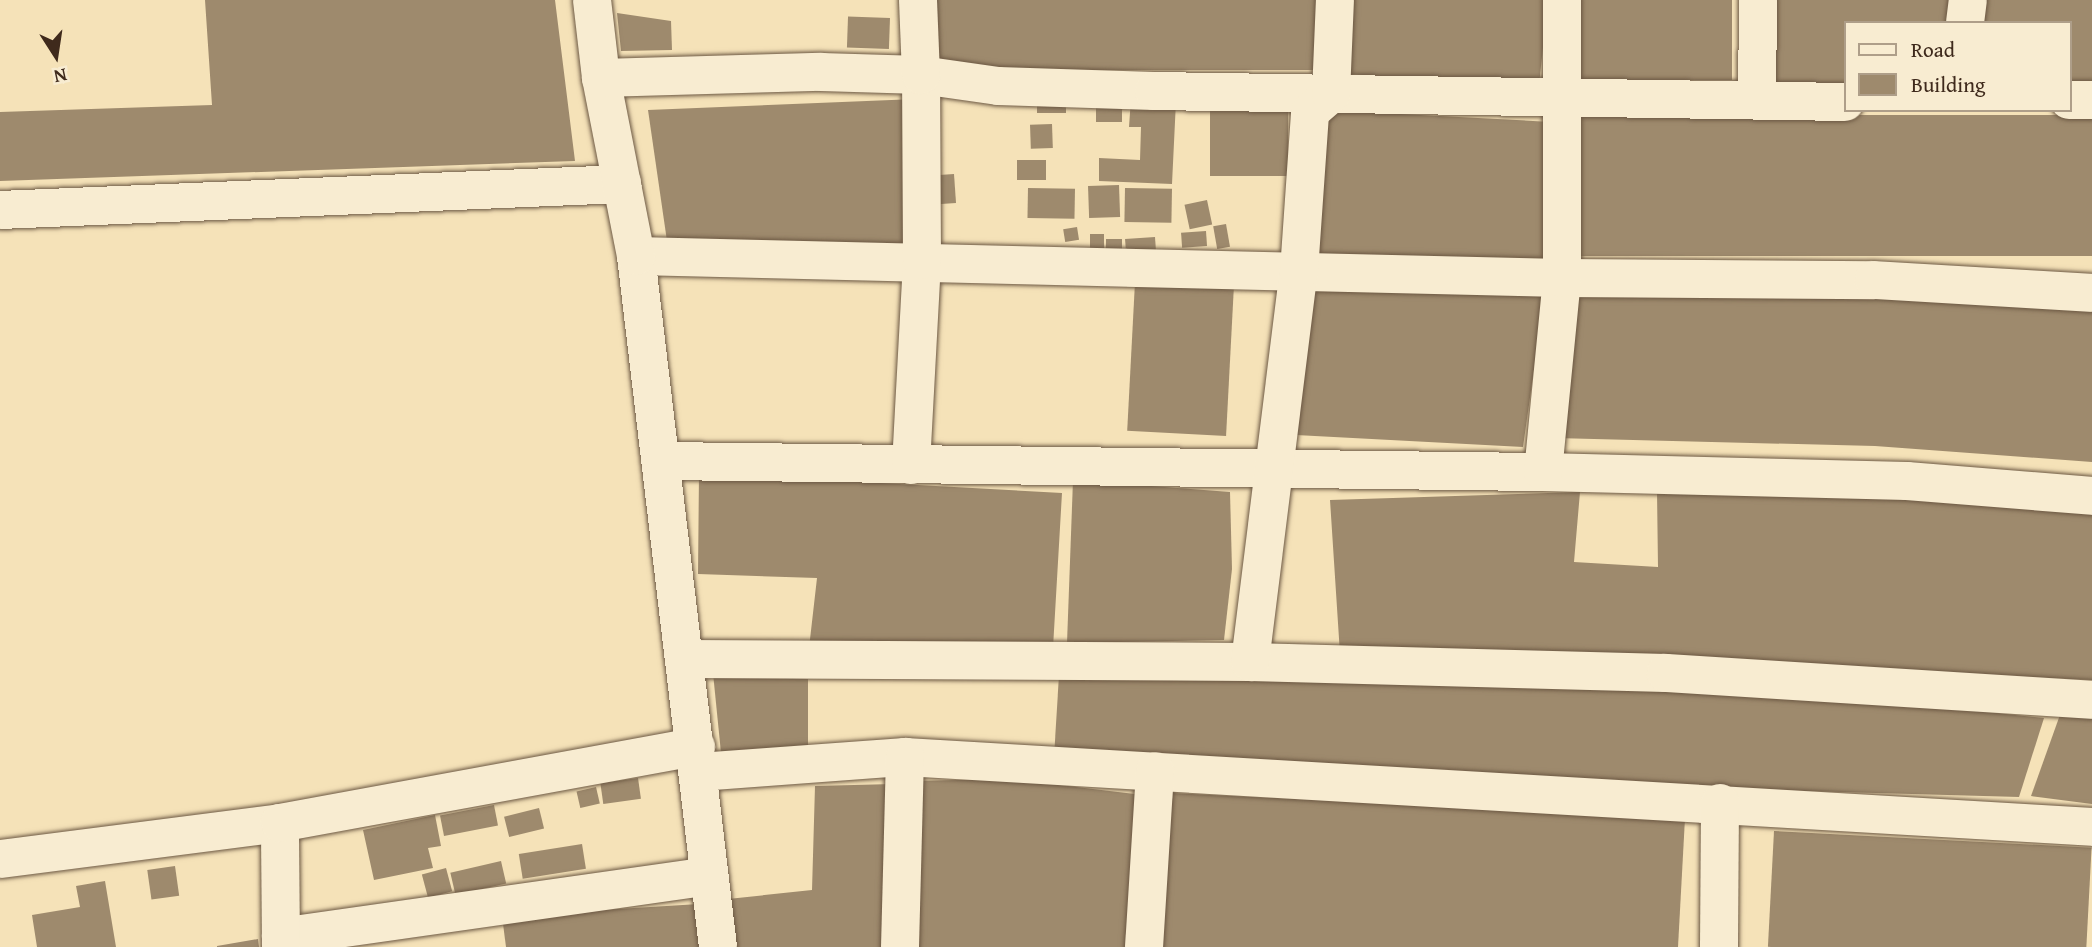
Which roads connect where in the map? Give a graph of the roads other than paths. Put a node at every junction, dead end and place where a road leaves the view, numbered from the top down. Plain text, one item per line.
1 (592, 0) edge
2 (918, 0) edge
3 (1335, 0) edge
4 (1562, 0) edge
5 (1758, 0) edge
6 (1968, 0) edge
7 (1965, 21) edge
8 (921, 75) junction
9 (601, 78) junction
10 (1331, 94) junction
11 (1757, 99) junction
12 (2071, 100) edge
13 (2092, 100) edge
14 (1563, 101) junction
15 (1843, 102) edge
16 (622, 184) junction
17 (0, 210) edge
18 (636, 256) junction
19 (922, 260) junction
20 (1299, 271) junction
21 (1562, 278) junction
22 (2092, 293) edge
23 (662, 461) junction
24 (911, 465) junction
25 (1273, 469) junction
26 (1543, 472) junction
27 (2092, 496) edge
28 (686, 659) junction
29 (1250, 662) junction
30 (2092, 700) edge
31 (905, 757) junction
32 (698, 759) junction
33 (1154, 771) junction
34 (1720, 803) junction
35 (281, 823) junction
36 (2092, 827) edge
37 (0, 859) edge
38 (708, 876) junction
39 (281, 942) edge
40 (718, 947) edge
41 (900, 947) edge
42 (1144, 947) edge
43 (1719, 947) edge

1 - 9 street
2 - 8 street
3 - 10 street
4 - 14 street
5 - 11 street
6 - 7 street
8 - 9 street
8 - 10 street
8 - 19 street
9 - 16 street
10 - 14 street
10 - 20 street
11 - 14 street
11 - 15 street
12 - 13 street
14 - 21 street
16 - 17 street
16 - 18 street
18 - 19 street
18 - 23 street
19 - 20 street
19 - 24 street
20 - 21 street
20 - 25 street
21 - 22 street
21 - 26 street
23 - 24 street
23 - 28 street
24 - 25 street
25 - 26 street
25 - 29 street
26 - 27 street
28 - 29 street
28 - 32 street
29 - 30 street
31 - 32 street
31 - 33 street
31 - 41 street
32 - 35 street
32 - 38 street
33 - 34 street
33 - 42 street
34 - 36 street
34 - 43 street
35 - 37 street
35 - 39 street
38 - 39 street
38 - 40 street

